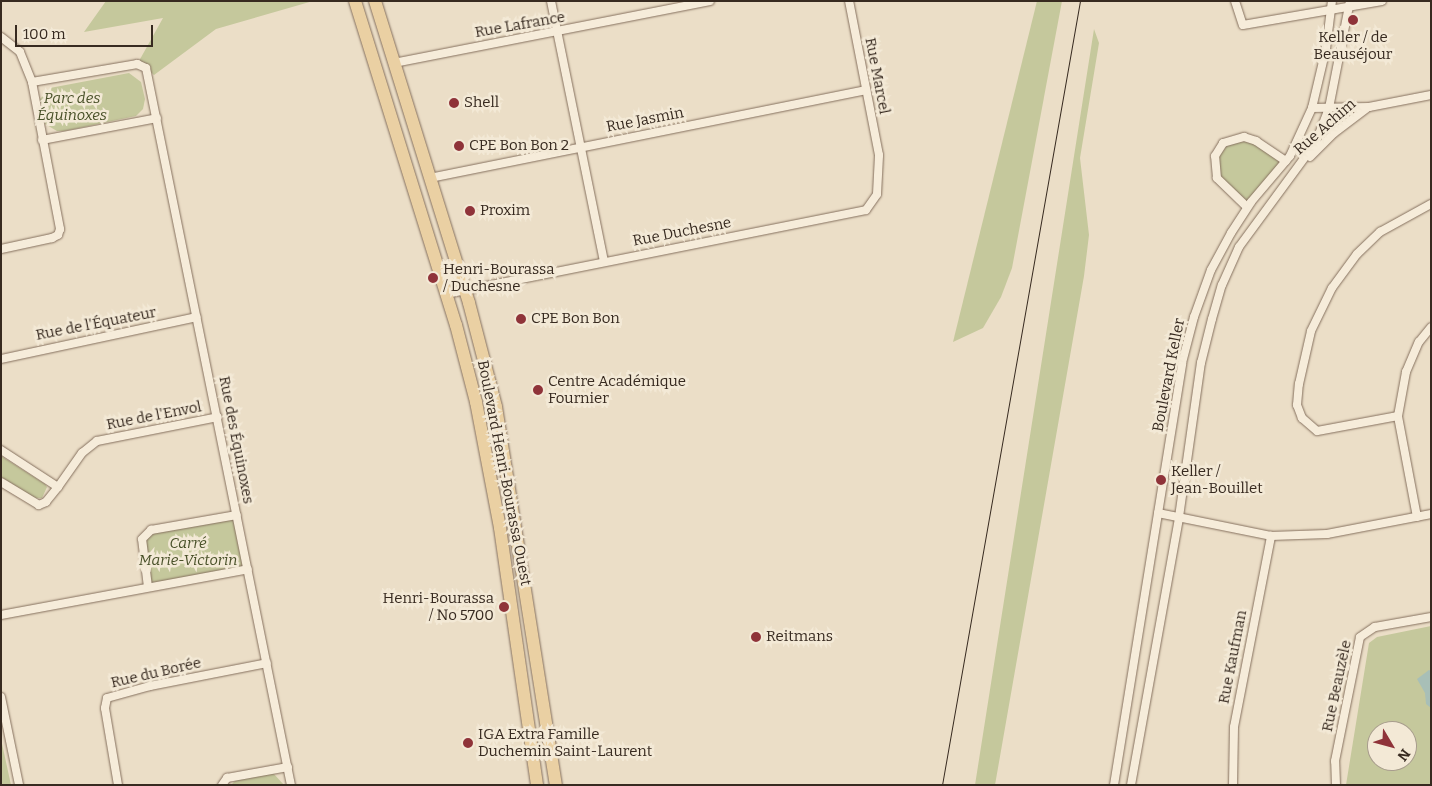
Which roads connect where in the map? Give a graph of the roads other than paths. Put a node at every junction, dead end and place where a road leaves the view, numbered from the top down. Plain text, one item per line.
1 (355, 1) edge
2 (375, 1) edge
3 (551, 1) edge
4 (710, 1) edge
5 (849, 1) edge
6 (1235, 1) edge
7 (1332, 1) edge
8 (1382, 1) edge
9 (1349, 5) edge
10 (1331, 11) junction
11 (556, 32) junction
12 (1, 37) edge
13 (394, 62) junction
14 (32, 82) junction
15 (866, 90) junction
16 (1431, 95) edge
17 (1369, 106) junction
18 (1312, 108) junction
19 (1328, 108) junction
20 (158, 118) junction
21 (42, 140) junction
22 (580, 147) junction
23 (879, 155) joint
24 (1286, 161) junction
25 (1300, 168) junction
26 (430, 178) junction
27 (1431, 204) edge
28 (1247, 207) junction
29 (1, 249) edge
30 (604, 261) junction
31 (465, 290) junction
32 (446, 294) junction
33 (197, 317) junction
34 (1431, 327) edge
35 (1, 359) edge
36 (1398, 416) junction
37 (218, 418) junction
38 (1, 450) edge
39 (1, 482) edge
40 (58, 487) junction
41 (1158, 513) junction
42 (1431, 514) edge
43 (237, 515) junction
44 (1179, 516) junction
45 (1417, 516) junction
46 (1270, 536) junction
47 (248, 569) junction
48 (148, 587) junction
49 (1, 614) edge
50 (1431, 617) edge
51 (267, 663) junction
52 (1, 697) edge
53 (288, 767) junction
54 (19, 785) edge
55 (118, 785) edge
56 (222, 785) edge
57 (291, 785) edge
58 (538, 785) edge
59 (556, 785) edge
60 (1114, 785) edge
61 (1131, 785) edge
62 (1233, 785) edge
63 (1336, 785) edge

1 - 32 main road, Boulevard Henri-Bourassa Ouest
2 - 13 main road, Boulevard Henri-Bourassa Ouest
3 - 11 street
4 - 11 street, Rue Lafrance
5 - 15 street, Rue Marcel
6 - 10 street
7 - 10 street, Boulevard Keller
8 - 9 street
9 - 10 street
9 - 19 street, Boulevard Keller
10 - 18 street, Boulevard Keller
11 - 13 street, Rue Lafrance
11 - 22 street
12 - 14 street
13 - 26 main road, Boulevard Henri-Bourassa Ouest
14 - 20 street, Rue des Équinoxes
14 - 21 street
15 - 22 street, Rue Jasmin
15 - 23 street, Rue Marcel
16 - 17 street, Rue Achim
17 - 19 street, Rue Achim
17 - 25 street, Rue Achim
18 - 19 street, Rue Achim
18 - 24 street, Boulevard Keller
19 - 25 street, Boulevard Keller
20 - 21 street
20 - 33 street, Rue des Équinoxes
21 - 29 street
22 - 26 street, Rue Jasmin
22 - 30 street
23 - 30 street, Rue Duchesne
24 - 28 street, Boulevard Keller
24 - 28 street
25 - 44 street, Boulevard Keller
26 - 31 main road, Boulevard Henri-Bourassa Ouest
27 - 36 street
28 - 41 street, Boulevard Keller
30 - 31 street, Rue Duchesne
31 - 32 street, Rue Duchesne
31 - 59 main road, Boulevard Henri-Bourassa Ouest
32 - 58 main road, Boulevard Henri-Bourassa Ouest
33 - 35 street, Rue de l'Équateur
33 - 37 street, Rue des Équinoxes
34 - 36 street
36 - 45 street
37 - 40 street, Rue de l'Envol
37 - 43 street, Rue des Équinoxes
38 - 40 street
39 - 40 street, Rue de l'Envol
41 - 44 street
41 - 60 street, Boulevard Keller
42 - 45 street
43 - 47 street, Rue des Équinoxes
43 - 48 street
44 - 46 street
44 - 61 street, Boulevard Keller
45 - 46 street
46 - 62 street, Rue Kaufman
47 - 48 street
47 - 51 street, Rue des Équinoxes
48 - 49 street
50 - 63 street, Rue Beauzèle
51 - 53 street, Rue des Équinoxes
51 - 55 street, Rue du Borée
52 - 54 street
53 - 56 street
53 - 57 street, Rue des Équinoxes

